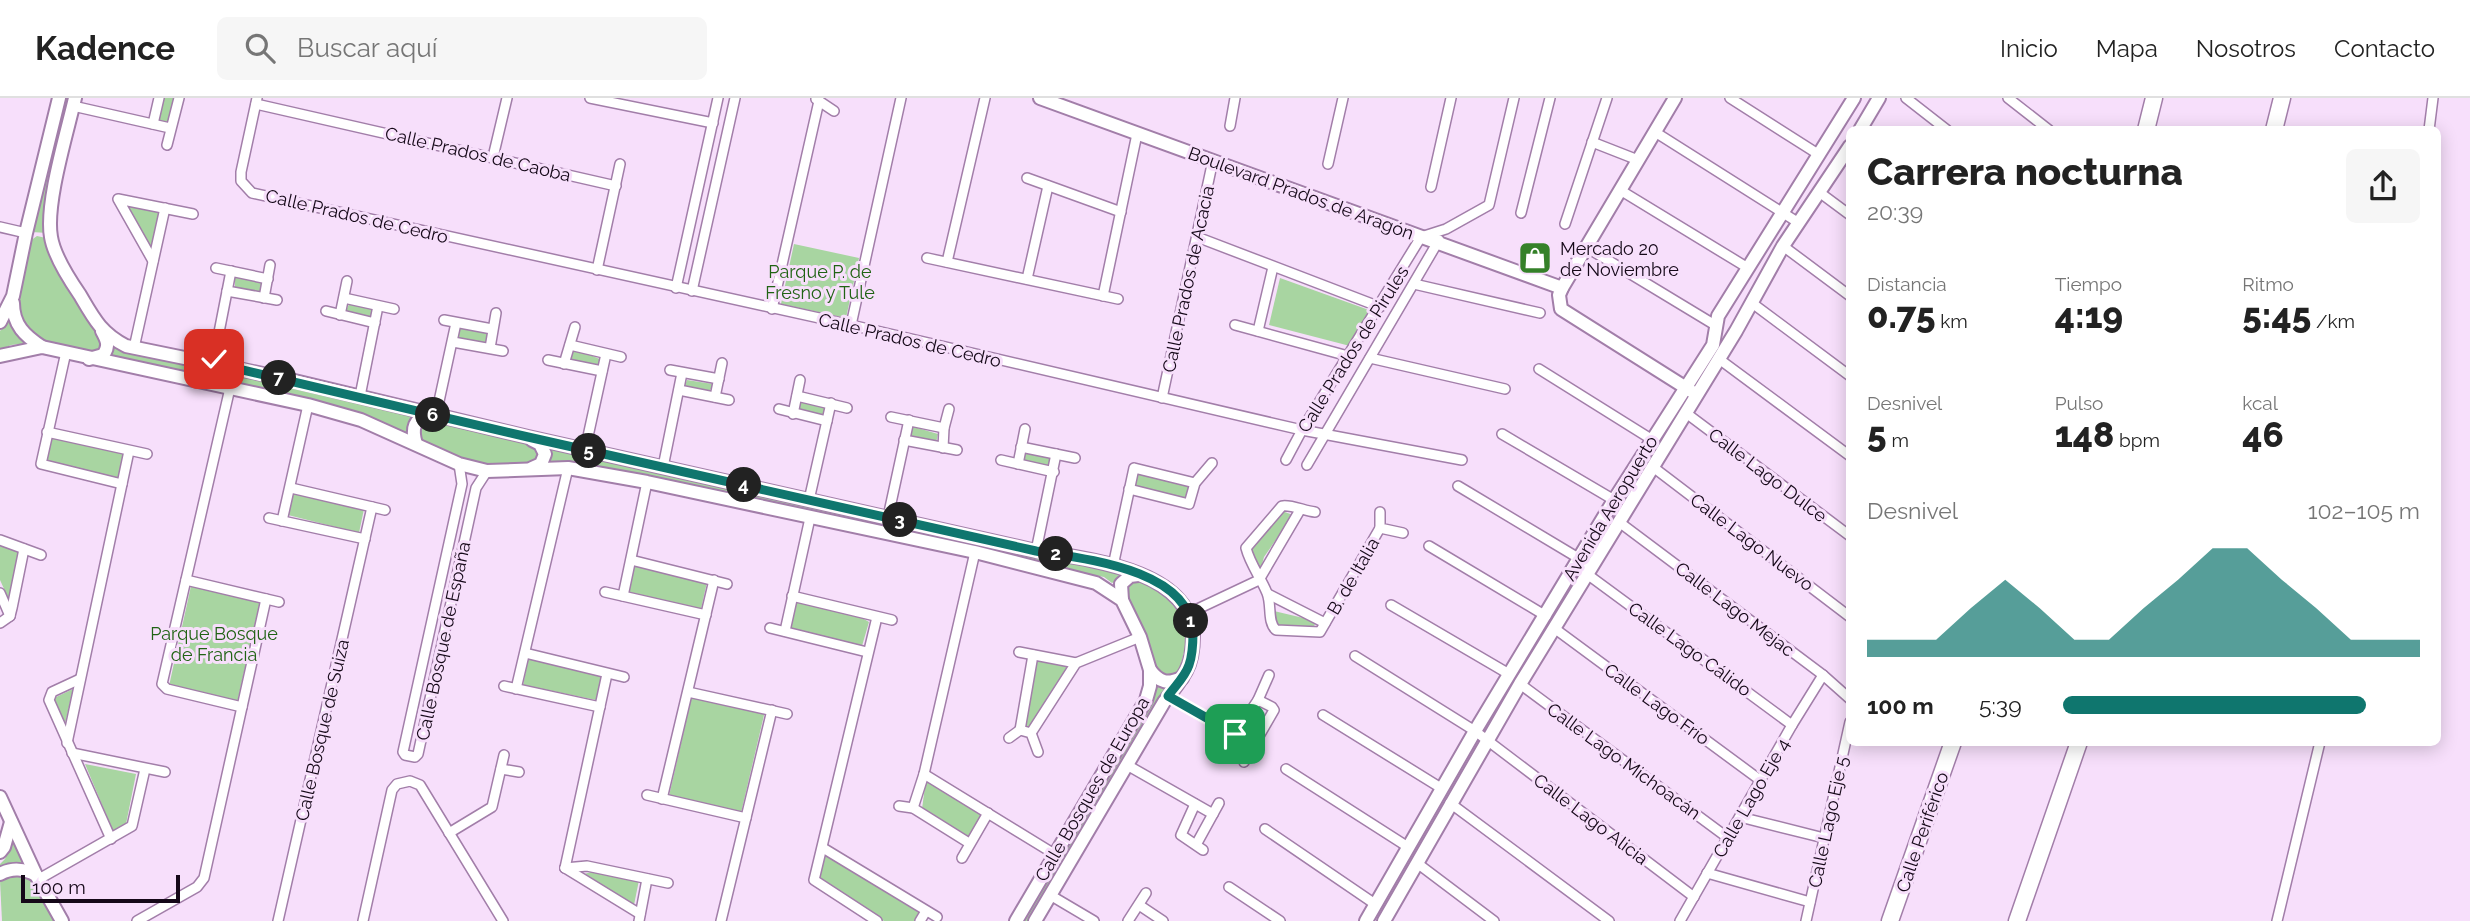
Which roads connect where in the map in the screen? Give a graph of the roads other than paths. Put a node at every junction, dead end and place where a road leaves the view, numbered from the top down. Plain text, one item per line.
1 (60, 98) edge
2 (159, 98) edge
3 (179, 98) edge
4 (507, 98) edge
5 (590, 98) edge
6 (718, 98) edge
7 (735, 98) edge
8 (901, 98) edge
9 (985, 98) edge
10 (1040, 98) edge
11 (1235, 98) edge
12 (1343, 98) edge
13 (1451, 98) edge
14 (1514, 98) edge
15 (1550, 98) edge
16 (1607, 98) edge
17 (1675, 98) edge
18 (1730, 98) edge
19 (1854, 98) edge
20 (1879, 98) edge
21 (1906, 98) edge
22 (2008, 98) edge
23 (2154, 98) edge
24 (2282, 98) edge
25 (2433, 98) edge
26 (817, 99) edge
27 (256, 101) edge
28 (74, 102) edge
29 (635, 103) edge
30 (834, 111) dead end
31 (713, 122) junction
32 (153, 124) junction
33 (1230, 126) dead end
34 (1862, 126) edge
35 (1942, 126) edge
36 (2044, 126) edge
37 (2147, 126) edge
38 (2275, 126) edge
39 (2430, 126) edge
40 (170, 128) junction
41 (1655, 132) junction
42 (1138, 134) junction
43 (1592, 142) junction
44 (167, 145) dead end
45 (1846, 152) edge
46 (1818, 154) junction
47 (493, 157) junction
48 (1213, 160) junction
49 (1638, 160) junction
50 (621, 164) dead end
51 (1328, 164) dead end
52 (1027, 178) dead end
53 (616, 186) junction
54 (1048, 186) junction
55 (1431, 187) dead end
56 (1620, 190) junction
57 (1819, 192) junction
58 (165, 208) junction
59 (1121, 212) junction
60 (1846, 212) edge
61 (1521, 213) dead end
62 (1784, 213) junction
63 (193, 214) dead end
64 (1799, 223) junction
65 (1565, 224) dead end
66 (0, 227) edge
67 (1446, 229) junction
68 (26, 233) junction
69 (51, 237) junction
70 (1197, 237) junction
71 (1421, 237) junction
72 (1437, 243) junction
73 (1783, 246) junction
74 (1586, 247) junction
75 (927, 258) dead end
76 (153, 261) junction
77 (947, 262) junction
78 (270, 265) dead end
79 (1273, 267) junction
80 (216, 268) dead end
81 (1748, 268) junction
82 (597, 270) junction
83 (230, 271) junction
84 (268, 279) junction
85 (1027, 279) junction
86 (347, 281) dead end
87 (1414, 284) junction
88 (676, 288) junction
89 (1562, 288) junction
90 (692, 290) junction
91 (227, 291) junction
92 (1846, 293) edge
93 (13, 296) junction
94 (1103, 296) junction
95 (264, 298) junction
96 (344, 298) junction
97 (1118, 299) dead end
98 (277, 300) dead end
99 (1752, 303) junction
100 (379, 306) junction
101 (1380, 307) junction
102 (394, 309) dead end
103 (772, 309) junction
104 (326, 311) dead end
105 (496, 313) dead end
106 (1540, 313) dead end
107 (340, 315) junction
108 (444, 320) dead end
109 (0, 322) edge
110 (375, 323) junction
111 (456, 323) junction
112 (851, 325) junction
113 (1235, 325) dead end
114 (1715, 325) junction
115 (575, 327) dead end
116 (100, 329) junction
117 (492, 329) junction
118 (1258, 331) junction
119 (453, 342) junction
120 (570, 345) junction
121 (42, 347) junction
122 (134, 348) junction
123 (490, 348) junction
124 (503, 351) dead end
125 (65, 352) junction
126 (606, 354) junction
127 (0, 356) edge
128 (1348, 356) junction
129 (621, 357) dead end
130 (1370, 358) junction
131 (89, 359) junction
132 (1719, 359) junction
133 (548, 360) dead end
134 (213, 363) junction
135 (722, 363) dead end
136 (564, 364) junction
137 (1539, 369) dead end
138 (670, 370) dead end
139 (602, 371) junction
140 (682, 373) junction
141 (1846, 373) edge
142 (719, 379) junction
143 (800, 380) dead end
144 (1685, 387) junction
145 (230, 388) junction
146 (1505, 389) dead end
147 (679, 390) junction
148 (1697, 395) junction
149 (360, 396) junction
150 (797, 396) junction
151 (715, 397) junction
152 (1162, 398) junction
153 (729, 400) dead end
154 (831, 403) junction
155 (308, 405) junction
156 (847, 408) dead end
157 (779, 409) dead end
158 (949, 409) dead end
159 (1686, 413) junction
160 (793, 414) junction
161 (433, 415) junction
162 (891, 417) dead end
163 (909, 420) junction
164 (827, 421) junction
165 (944, 428) junction
166 (1025, 429) dead end
167 (1302, 430) junction
168 (47, 432) junction
169 (1324, 434) junction
170 (1502, 434) dead end
171 (528, 437) junction
172 (1651, 439) junction
173 (904, 440) junction
174 (416, 443) junction
175 (943, 447) junction
176 (1021, 447) junction
177 (585, 450) junction
178 (957, 450) dead end
179 (130, 451) junction
180 (1846, 453) edge
181 (147, 454) dead end
182 (1056, 454) junction
183 (1075, 458) dead end
184 (1001, 460) dead end
185 (1286, 460) dead end
186 (1462, 460) dead end
187 (1212, 463) dead end
188 (459, 464) junction
189 (1018, 464) junction
190 (1307, 465) dead end
191 (663, 467) junction
192 (1653, 467) junction
193 (568, 468) junction
194 (529, 470) junction
195 (487, 471) junction
196 (1054, 472) junction
197 (648, 482) junction
198 (1195, 483) junction
199 (122, 484) junction
200 (1458, 486) dead end
201 (291, 488) junction
202 (1129, 489) junction
203 (809, 500) junction
204 (1614, 500) junction
205 (372, 507) junction
206 (385, 510) dead end
207 (1300, 510) junction
208 (1315, 512) dead end
209 (1380, 512) dead end
210 (888, 517) junction
211 (810, 518) junction
212 (269, 519) dead end
213 (282, 521) junction
214 (1619, 522) junction
215 (1380, 528) junction
216 (1403, 533) dead end
217 (1846, 534) edge
218 (365, 539) junction
219 (0, 540) edge
220 (1429, 546) dead end
221 (24, 549) junction
222 (1036, 551) junction
223 (975, 552) junction
224 (41, 555) dead end
225 (1580, 559) junction
226 (631, 560) junction
227 (1113, 566) junction
228 (1587, 574) junction
229 (1142, 575) junction
230 (186, 580) junction
231 (714, 580) junction
232 (1259, 580) junction
233 (727, 584) dead end
234 (605, 592) dead end
235 (0, 593) edge
236 (1268, 594) junction
237 (623, 596) junction
238 (792, 596) junction
239 (265, 599) junction
240 (1122, 600) junction
241 (279, 602) dead end
242 (1391, 605) dead end
243 (1189, 613) junction
244 (1846, 614) edge
245 (706, 615) junction
246 (1546, 615) junction
247 (10, 616) junction
248 (877, 617) junction
249 (892, 620) dead end
250 (0, 623) edge
251 (1325, 623) junction
252 (770, 628) dead end
253 (1554, 628) junction
254 (785, 631) junction
255 (1140, 636) junction
256 (867, 652) junction
257 (1019, 652) dead end
258 (525, 653) junction
259 (1033, 655) junction
260 (1356, 656) dead end
261 (1076, 663) junction
262 (1150, 670) junction
263 (607, 674) junction
264 (1509, 674) junction
265 (1269, 675) dead end
266 (1823, 675) junction
267 (624, 677) dead end
268 (1182, 678) junction
269 (80, 679) junction
270 (1520, 684) junction
271 (504, 686) dead end
272 (516, 689) junction
273 (688, 692) junction
274 (1846, 695) edge
275 (1168, 696) junction
276 (1258, 700) junction
277 (242, 707) junction
278 (600, 708) junction
279 (772, 710) junction
280 (788, 714) dead end
281 (1323, 715) dead end
282 (1792, 725) junction
283 (1020, 730) junction
284 (1475, 731) junction
285 (1031, 733) junction
286 (1235, 734) junction
287 (1009, 738) dead end
288 (1487, 740) junction
289 (1846, 740) edge
290 (67, 743) junction
291 (1254, 746) junction
292 (1952, 746) edge
293 (2077, 746) edge
294 (2319, 746) edge
295 (1038, 752) dead end
296 (72, 753) junction
297 (504, 755) dead end
298 (1244, 762) dead end
299 (1127, 765) junction
300 (145, 768) junction
301 (1286, 768) dead end
302 (501, 769) junction
303 (165, 772) dead end
304 (519, 772) dead end
305 (923, 774) junction
306 (1760, 780) junction
307 (1441, 788) junction
308 (648, 795) dead end
309 (0, 797) edge
310 (663, 799) junction
311 (1219, 803) dead end
312 (1450, 803) junction
313 (1195, 804) junction
314 (899, 806) dead end
315 (913, 808) junction
316 (988, 813) junction
317 (1213, 814) junction
318 (1740, 817) junction
319 (746, 818) junction
320 (11, 822) junction
321 (1265, 829) dead end
322 (449, 833) junction
323 (1728, 838) junction
324 (1824, 838) junction
325 (111, 839) junction
326 (969, 843) junction
327 (1408, 847) junction
328 (823, 848) junction
329 (0, 852) edge
330 (1056, 855) junction
331 (962, 858) dead end
332 (1417, 863) junction
333 (565, 868) junction
334 (1707, 873) junction
335 (0, 874) edge
336 (38, 877) junction
337 (647, 879) junction
338 (667, 883) dead end
339 (1229, 887) dead end
340 (1146, 893) dead end
341 (1050, 895) junction
342 (1694, 898) junction
343 (1810, 902) junction
344 (1375, 904) junction
345 (1139, 905) junction
346 (926, 911) junction
347 (639, 917) edge
348 (937, 917) dead end
349 (1152, 918) edge
350 (723, 920) edge
351 (62, 921) edge
352 (137, 921) edge
353 (278, 921) edge
354 (363, 921) edge
355 (503, 921) edge
356 (877, 921) edge
357 (920, 921) edge
358 (1016, 921) edge
359 (1035, 921) edge
360 (1094, 921) edge
361 (1128, 921) edge
362 (1164, 921) edge
363 (1280, 921) edge
364 (1366, 921) edge
365 (1384, 921) edge
366 (1494, 921) edge
367 (1609, 921) edge
368 (1680, 921) edge
369 (1805, 921) edge
370 (1890, 921) edge
371 (2017, 921) edge
372 (2277, 921) edge

1 - 68 street
2 - 32 street
3 - 40 street
4 - 47 street
5 - 29 street
6 - 31 street
7 - 90 street
8 - 112 street
9 - 77 street
10 - 42 street, Boulevard Prados de Aragón
11 - 33 street
12 - 51 street
13 - 55 street
14 - 67 street
15 - 61 street
16 - 43 street
17 - 41 street
18 - 46 street
19 - 46 street, Avenida Aeropuerto
20 - 34 street
21 - 35 street
22 - 36 street
23 - 37 highway
24 - 38 highway
25 - 39 street
26 - 30 street
26 - 103 street
27 - 47 street, Calle Prados de Caoba
27 - 82 street, Calle Prados de Cedro
28 - 32 street
28 - 69 street
29 - 31 street
31 - 88 street
32 - 40 street
40 - 44 street
41 - 49 street
41 - 62 street
42 - 48 street, Boulevard Prados de Aragón
42 - 59 street
43 - 49 street
43 - 65 street
45 - 57 street, Avenida Aeropuerto
46 - 62 street, Avenida Aeropuerto
47 - 53 street, Calle Prados de Caoba
48 - 70 street, Calle Prados de Acacia
48 - 71 street, Boulevard Prados de Aragón
49 - 56 street
50 - 53 street
52 - 54 street
53 - 82 street
54 - 59 street
54 - 85 street
56 - 74 street
56 - 81 street
57 - 60 street
57 - 64 street, Avenida Aeropuerto
58 - 63 street
58 - 76 street
58 - 76 street
59 - 94 street
62 - 64 street
62 - 81 street, Avenida Aeropuerto
64 - 73 street, Avenida Aeropuerto
66 - 68 street
67 - 71 street
67 - 72 street, Calle Prados de Pirules
68 - 69 street
68 - 93 street
69 - 116 street
70 - 79 street
70 - 152 street, Calle Prados de Acacia
71 - 72 street, Boulevard Prados de Aragón
71 - 101 street, Calle Prados de Pirules
72 - 87 street, Calle Prados de Pirules
72 - 89 street, Boulevard Prados de Aragón
73 - 92 street
73 - 99 street, Avenida Aeropuerto
74 - 89 street
74 - 114 street
75 - 77 street
76 - 122 street
77 - 85 street
78 - 84 street
79 - 101 street
79 - 118 street
80 - 83 street
81 - 114 street, Avenida Aeropuerto
82 - 88 street, Calle Prados de Cedro
83 - 84 street
83 - 91 street
84 - 95 street
85 - 94 street
86 - 96 street
87 - 106 street
87 - 130 street, Calle Prados de Pirules
88 - 90 street, Calle Prados de Cedro
89 - 144 street
90 - 103 street, Calle Prados de Cedro
91 - 95 street
91 - 134 street
93 - 109 street
93 - 121 street
94 - 97 street
95 - 98 street
96 - 100 street
96 - 107 street
99 - 132 street, Avenida Aeropuerto
99 - 141 street
100 - 102 street
100 - 110 street
101 - 128 street, Calle Prados de Pirules
103 - 112 street, Calle Prados de Cedro
104 - 107 street
105 - 117 street
107 - 110 street
108 - 111 street
110 - 149 street
111 - 117 street
111 - 119 street
112 - 152 street, Calle Prados de Cedro
113 - 118 street
114 - 144 street, Avenida Aeropuerto
115 - 120 street
116 - 122 street
116 - 131 street
117 - 123 street
118 - 128 street
119 - 123 street
119 - 161 street
120 - 126 street
120 - 136 street
121 - 125 street
121 - 127 street
122 - 134 street
123 - 124 street
125 - 131 street
125 - 168 street
126 - 129 street
126 - 139 street
128 - 167 street, Calle Prados de Pirules
130 - 146 street
130 - 169 street, Calle Prados de Pirules
131 - 145 street
132 - 148 street, Avenida Aeropuerto
132 - 180 street
133 - 136 street
134 - 149 street
135 - 142 street
136 - 139 street
137 - 172 street
138 - 140 street
139 - 177 street
140 - 142 street
140 - 147 street
142 - 151 street
143 - 150 street
144 - 148 street
144 - 172 street, Avenida Aeropuerto
145 - 155 street
145 - 230 street
147 - 151 street
147 - 191 street
148 - 159 street, Avenida Aeropuerto
149 - 161 street
150 - 154 street
150 - 160 street
151 - 153 street
152 - 167 street, Calle Prados de Cedro
154 - 156 street
154 - 164 street
155 - 174 street
155 - 201 street
157 - 160 street
158 - 165 street
159 - 192 street, Avenida Aeropuerto
159 - 217 street, Calle Lago Dulce
160 - 164 street
161 - 171 street
161 - 174 street
162 - 163 street
163 - 165 street
163 - 173 street
164 - 203 street
165 - 175 street
166 - 176 street
167 - 169 street, Calle Prados de Cedro
167 - 185 street, Calle Prados de Pirules
168 - 179 street
168 - 199 street
169 - 186 street, Calle Prados de Cedro
169 - 190 street, Calle Prados de Pirules
170 - 204 street
171 - 177 street
171 - 194 street
172 - 204 street, Avenida Aeropuerto
173 - 175 street
173 - 210 street
174 - 188 street
175 - 178 street
176 - 182 street
176 - 189 street
177 - 191 street
179 - 181 street
179 - 199 street
182 - 183 street
182 - 196 street
184 - 189 street
187 - 198 street
188 - 195 street
188 - 195 street, Calle Bosque de España
189 - 196 street
191 - 203 street
192 - 214 street, Avenida Aeropuerto
192 - 244 street, Calle Lago Nuevo
193 - 194 street
193 - 197 street
193 - 258 street
194 - 195 street
196 - 222 street
197 - 211 street
197 - 226 street
198 - 202 street
198 - 202 street
199 - 269 street
200 - 225 street
201 - 205 street
201 - 213 street
202 - 227 street
203 - 210 street
204 - 225 street, Avenida Aeropuerto
205 - 206 street
205 - 218 street, Calle Bosque de Suiza
207 - 208 street
207 - 232 street
207 - 232 street, B. de Italia
209 - 215 street, B. de Italia
210 - 222 street
211 - 223 street
211 - 238 street
212 - 213 street
213 - 218 street
214 - 228 street, Avenida Aeropuerto
214 - 266 street, Calle Lago Mejac
215 - 216 street, B. de Italia
215 - 251 street, B. de Italia
218 - 353 street, Calle Bosque de Suiza
219 - 221 street
220 - 246 street
221 - 224 street
221 - 247 street
222 - 227 street
223 - 240 street
223 - 305 street
225 - 228 street
225 - 246 street, Avenida Aeropuerto
226 - 231 street
226 - 237 street
227 - 229 street
228 - 253 street, Avenida Aeropuerto
228 - 282 street, Calle Lago Cálido
229 - 240 street
229 - 243 street
230 - 239 street
230 - 277 street
231 - 233 street
231 - 245 street
232 - 236 street, B. de Italia
232 - 243 street
234 - 237 street
235 - 247 street
236 - 251 street, B. de Italia
236 - 251 street, B. de Italia
237 - 245 street
238 - 248 street
238 - 254 street
239 - 241 street
239 - 277 street
240 - 255 street, Calle Bosques de Europa
242 - 264 street
243 - 268 street, Calle Bosques de Europa
245 - 273 street
246 - 264 street, Avenida Aeropuerto
247 - 250 street
248 - 249 street
248 - 256 street
252 - 254 street
253 - 270 street, Avenida Aeropuerto
253 - 306 street, Calle Lago Frío
254 - 256 street
255 - 261 street
255 - 262 street, Calle Bosques de Europa
256 - 328 street
257 - 259 street
258 - 263 street
258 - 272 street
259 - 261 street
259 - 283 street
260 - 284 street, Calle Lago Alicia
261 - 285 street
262 - 268 street
262 - 330 street, Calle Bosques de Europa
263 - 267 street
263 - 278 street
264 - 284 street, Avenida Aeropuerto
265 - 276 street
266 - 274 street, Calle Lago Mejac
266 - 282 street, Calle Lago Eje 4
268 - 275 street, Calle Bosques de Europa
269 - 290 street
269 - 290 street
270 - 288 street, Avenida Aeropuerto
270 - 323 street, Calle Lago Michoacán
271 - 272 street
272 - 278 street
273 - 279 street
273 - 310 street
275 - 286 street
275 - 299 street, Calle Bosques de Europa
276 - 286 street
276 - 291 street
277 - 352 street
278 - 333 street
279 - 280 street
279 - 319 street
281 - 307 street
282 - 306 street, Calle Lago Eje 4
283 - 285 street
283 - 287 street
284 - 288 street, Calle Lago Alicia
284 - 307 street, Avenida Aeropuerto
285 - 295 street
286 - 291 street
288 - 312 street, Avenida Aeropuerto
288 - 342 street, Calle Lago Alicia
289 - 324 street, Calle Lago Eje 5
290 - 296 street
291 - 298 street
292 - 370 highway, Calle Periférico
293 - 371 highway
294 - 372 street
296 - 300 street
296 - 325 street
297 - 302 street
299 - 313 street
299 - 341 street, Calle Bosques de Europa
300 - 303 street
300 - 325 street
301 - 327 street
302 - 304 street
302 - 322 street
305 - 315 street
305 - 316 street
306 - 318 street, Calle Lago Eje 4
307 - 327 street, Avenida Aeropuerto
308 - 310 street
309 - 320 street
310 - 319 street
311 - 317 street
312 - 332 street, Avenida Aeropuerto
312 - 367 street
313 - 317 street
313 - 317 street
314 - 315 street
315 - 326 street
316 - 326 street
316 - 330 street
318 - 323 street, Calle Lago Eje 4
318 - 324 street
319 - 350 street
320 - 329 street
320 - 336 street
321 - 344 street
322 - 354 street
322 - 355 street
323 - 334 street, Calle Lago Eje 4
324 - 343 street, Calle Lago Eje 5
325 - 336 street
326 - 331 street
327 - 344 street, Avenida Aeropuerto
328 - 346 street
328 - 356 street
330 - 358 street, Calle Bosques de Europa
332 - 365 street, Avenida Aeropuerto
332 - 366 street
333 - 337 street
333 - 347 street
334 - 342 street, Calle Lago Eje 4
334 - 343 street
335 - 336 street
336 - 351 street
337 - 338 street
337 - 347 street
339 - 363 street
340 - 345 street
341 - 359 street, Calle Bosques de Europa
341 - 360 street
342 - 368 street, Calle Lago Eje 4
343 - 369 street, Calle Lago Eje 5
344 - 364 street, Avenida Aeropuerto
345 - 349 street
345 - 361 street
346 - 348 street
346 - 357 street
349 - 362 street

